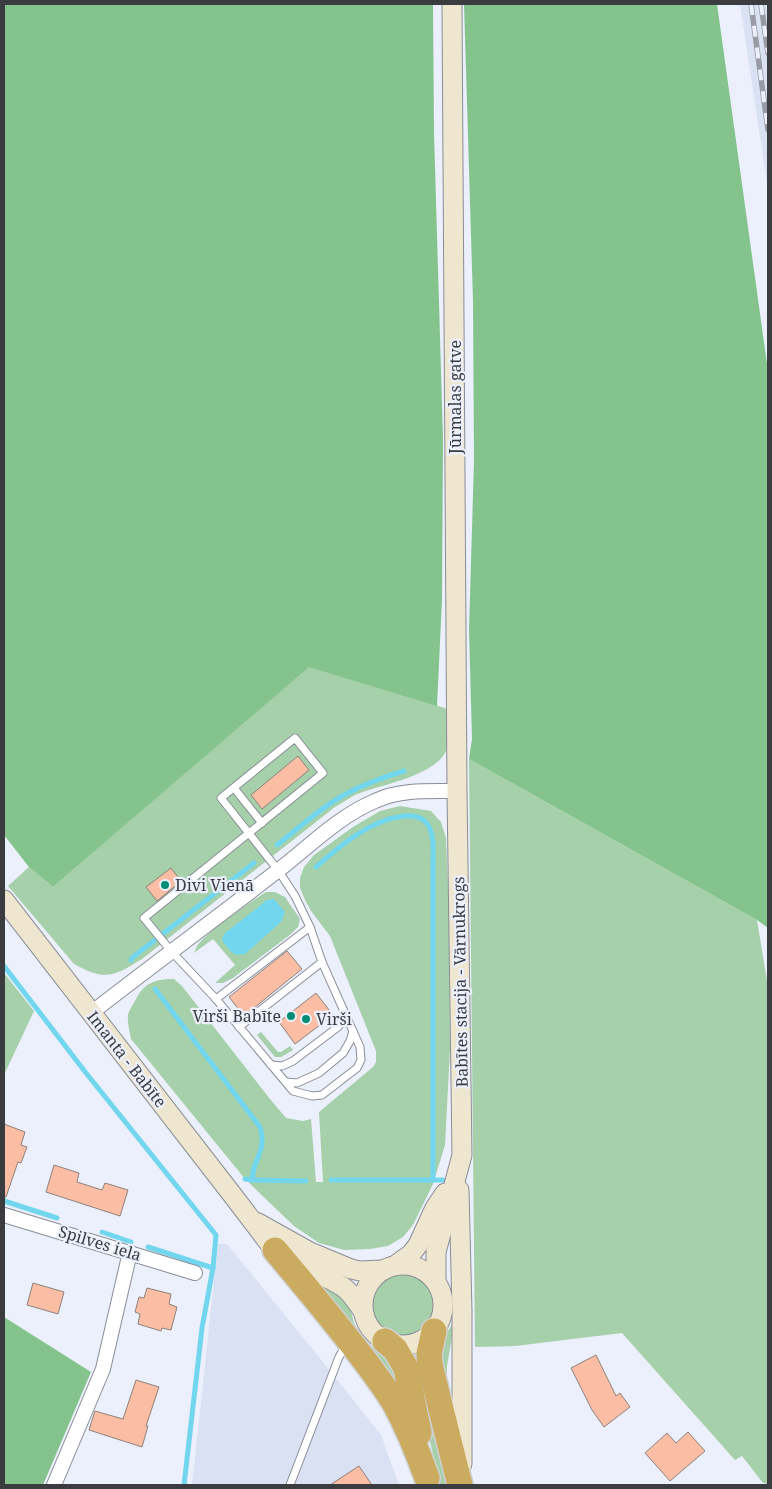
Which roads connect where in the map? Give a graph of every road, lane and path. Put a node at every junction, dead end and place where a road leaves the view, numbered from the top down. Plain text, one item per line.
1 (452, 4) edge
2 (234, 788) junction
3 (457, 791) junction
4 (262, 823) junction
5 (250, 833) junction
6 (278, 870) junction
7 (4, 900) edge
8 (310, 927) junction
9 (171, 951) junction
10 (322, 962) junction
11 (216, 1000) junction
12 (91, 1012) junction
13 (345, 1014) junction
14 (239, 1027) junction
15 (353, 1032) junction
16 (271, 1065) junction
17 (286, 1082) junction
18 (458, 1173) junction
19 (4, 1215) edge
20 (250, 1218) junction
21 (275, 1250) junction
22 (130, 1252) junction
23 (389, 1267) junction
24 (196, 1272) dead end
25 (436, 1281) junction
26 (363, 1311) junction
27 (434, 1331) junction
28 (350, 1341) junction
29 (385, 1341) junction
30 (427, 1482) edge
31 (54, 1485) edge
32 (290, 1485) edge
33 (461, 1485) edge

1 - 3 main road, Jūrmalas gatve
2 - 4 lane
2 - 4 lane
2 - 5 lane
3 - 6 street
3 - 18 main road, Babītes stacija - Vārnukrogs
4 - 5 lane
5 - 6 lane
5 - 9 lane
6 - 8 lane
6 - 9 street
7 - 12 main road, Imanta - Babīte
8 - 10 lane
8 - 11 lane
9 - 11 lane
9 - 12 street
10 - 13 lane
10 - 14 lane
11 - 14 lane
12 - 20 main road, Imanta - Babīte
13 - 15 lane
13 - 16 lane
14 - 16 lane
15 - 17 lane
15 - 17 lane
16 - 17 lane
18 - 23 main road, Babītes stacija - Vārnukrogs
18 - 25 main road, Babītes stacija - Vārnukrogs
18 - 33 main road
19 - 22 street, Spilves iela
20 - 21 main road, Imanta - Babīte
20 - 23 main road, Imanta - Babīte
21 - 26 main road, Imanta - Babīte
21 - 28 highway
22 - 24 street, Spilves iela
22 - 31 street
23 - 25 main road
23 - 26 main road
25 - 27 main road
26 - 29 main road
27 - 29 main road
27 - 33 highway
28 - 30 highway
28 - 32 lane
29 - 30 highway

